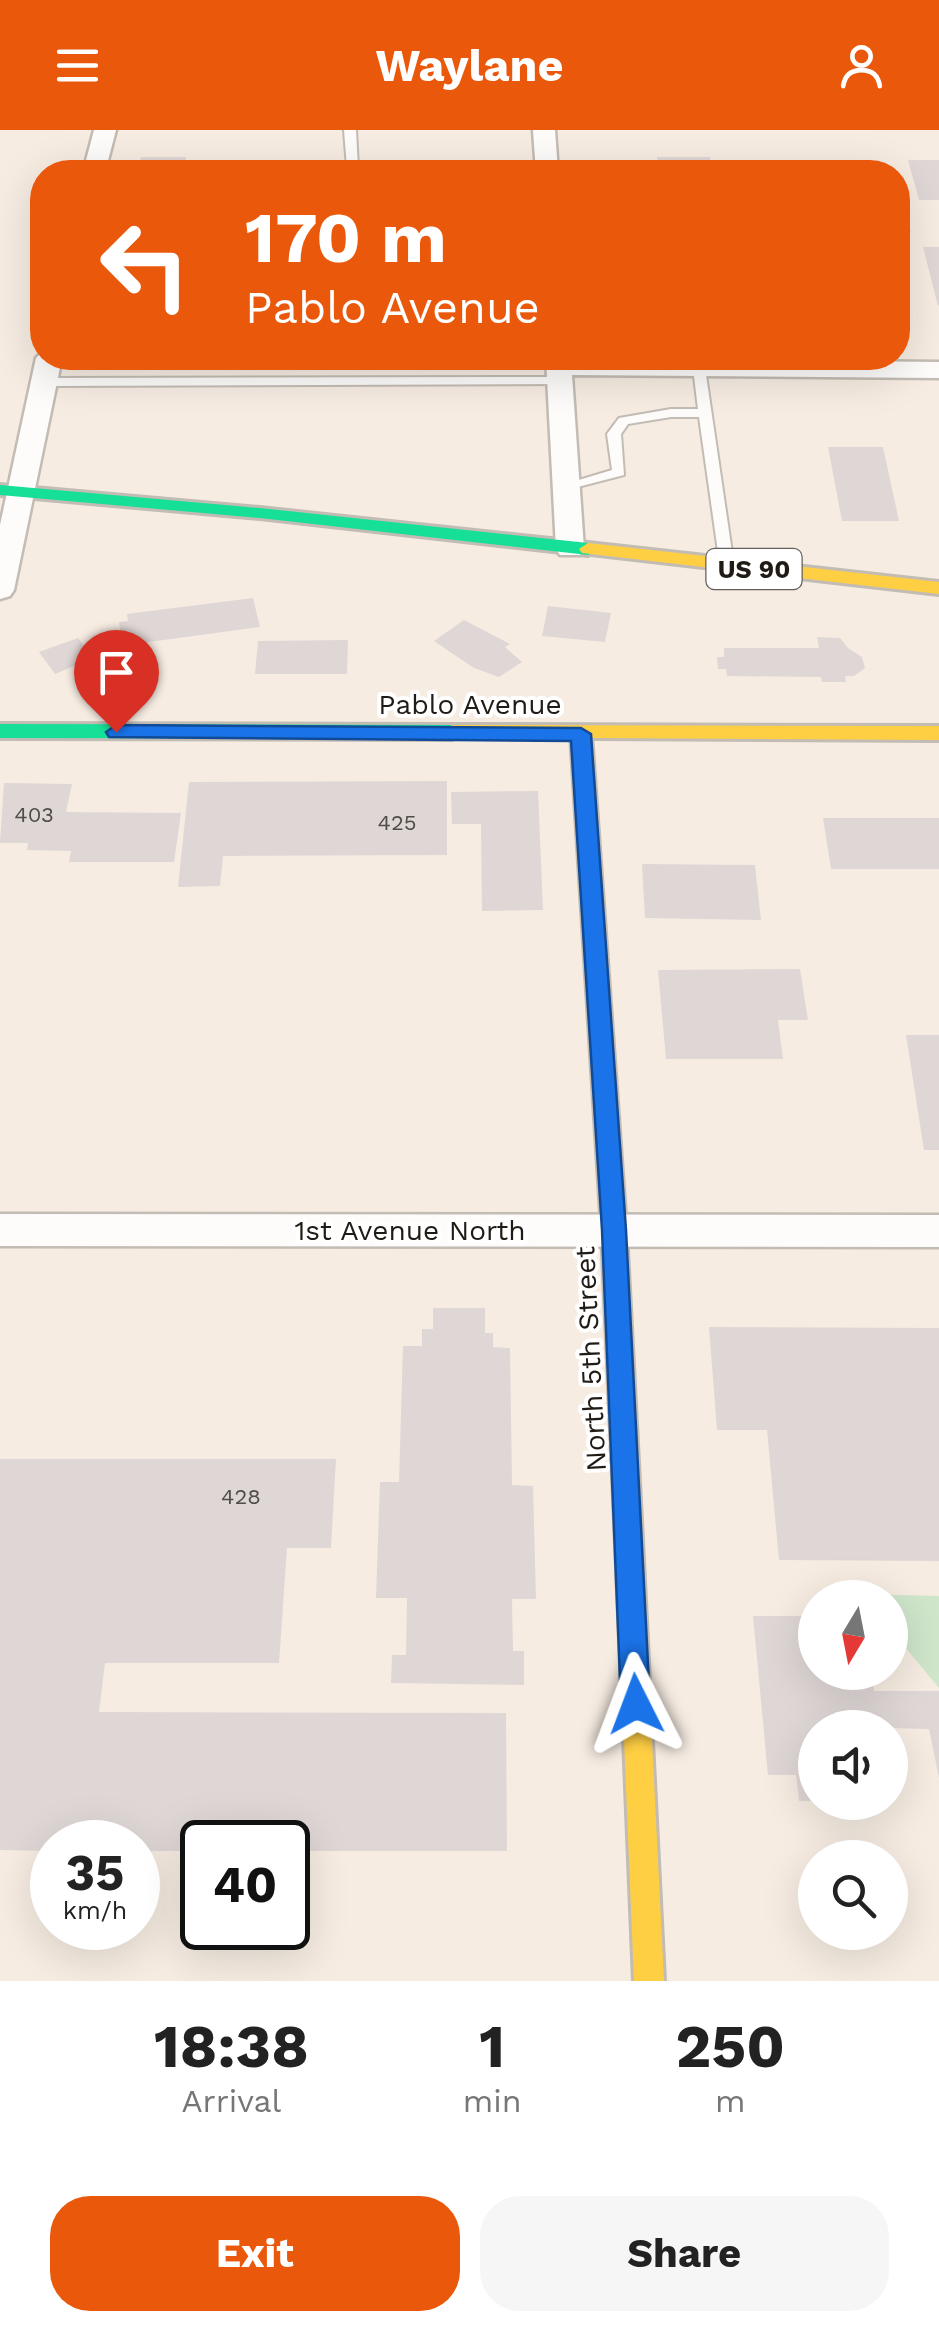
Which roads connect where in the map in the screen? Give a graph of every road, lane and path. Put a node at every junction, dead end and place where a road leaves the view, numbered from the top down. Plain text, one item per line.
1 (105, 130) edge
2 (350, 130) edge
3 (544, 130) edge
4 (97, 160) edge
5 (352, 160) edge
6 (545, 160) edge
7 (46, 370) edge
8 (558, 370) edge
9 (699, 370) edge
10 (910, 370) edge
11 (939, 370) edge
12 (706, 414) junction
13 (566, 486) junction
14 (7, 489) edge
15 (570, 549) junction
16 (727, 566) junction
17 (939, 588) edge
18 (0, 590) edge
19 (0, 731) edge
20 (939, 733) edge
21 (581, 734) junction
22 (0, 1230) edge
23 (614, 1230) junction
24 (939, 1231) edge
25 (648, 1981) edge

1 - 4 street
2 - 5 lane
3 - 6 street
7 - 14 street
8 - 13 street
9 - 12 lane
10 - 11 street
12 - 13 lane
12 - 16 lane
13 - 15 street
14 - 15 main road, US 90
14 - 18 street
15 - 16 main road, US 90
16 - 17 main road, US 90
19 - 21 main road, Pablo Avenue
20 - 21 main road, Pablo Avenue
21 - 23 main road, North 5th Street
22 - 23 street, 1st Avenue North
23 - 24 street, 1st Avenue North
23 - 25 main road, North 5th Street

